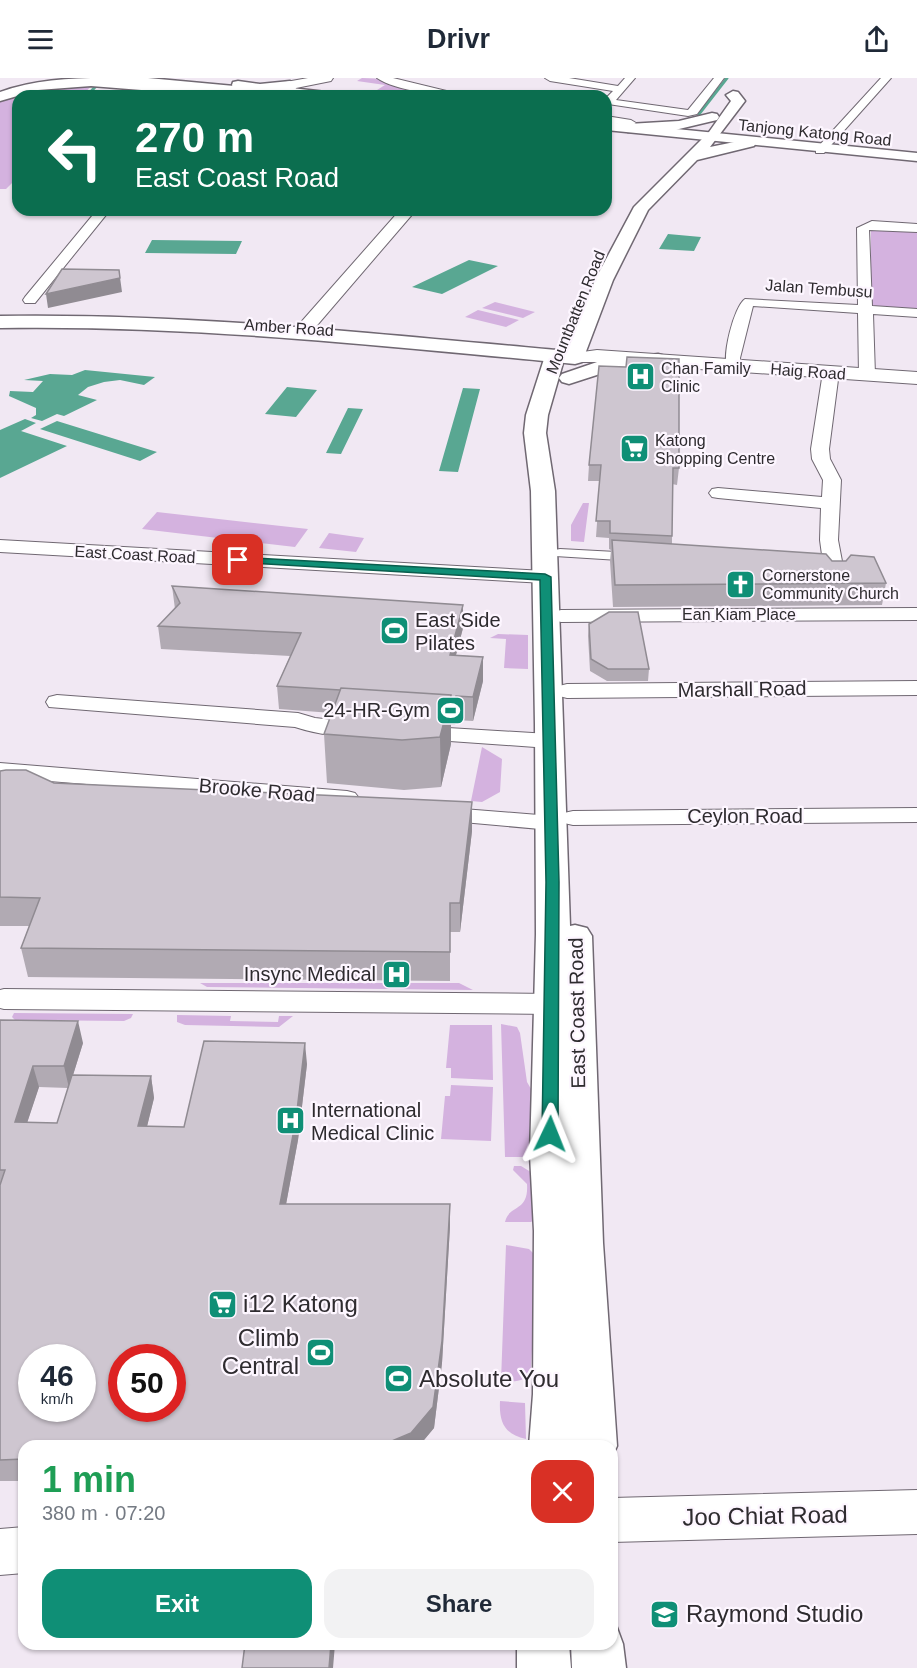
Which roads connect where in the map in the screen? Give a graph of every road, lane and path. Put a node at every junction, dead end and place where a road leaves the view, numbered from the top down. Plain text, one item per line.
1 (108, 78) edge
2 (170, 78) edge
3 (327, 78) edge
4 (382, 78) edge
5 (425, 78) edge
6 (550, 78) edge
7 (630, 78) edge
8 (719, 78) edge
9 (886, 78) edge
10 (16, 85) edge
11 (0, 87) edge
12 (413, 87) junction
13 (620, 89) junction
14 (206, 90) edge
15 (208, 90) edge
16 (256, 90) edge
17 (288, 90) edge
18 (429, 90) edge
19 (0, 98) edge
20 (612, 98) edge
21 (612, 102) edge
22 (712, 117) junction
23 (612, 122) edge
24 (612, 128) edge
25 (629, 128) junction
26 (704, 136) junction
27 (748, 143) junction
28 (821, 149) junction
29 (670, 154) junction
30 (913, 157) edge
31 (691, 158) junction
32 (99, 216) edge
33 (403, 216) edge
34 (917, 228) edge
35 (30, 300) junction
36 (865, 310) junction
37 (0, 312) edge
38 (917, 313) edge
39 (51, 315) junction
40 (0, 322) edge
41 (303, 330) junction
42 (568, 356) junction
43 (658, 360) junction
44 (733, 366) junction
45 (831, 372) junction
46 (867, 375) junction
47 (917, 378) edge
48 (718, 493) dead end
49 (831, 503) junction
50 (0, 546) edge
51 (560, 553) junction
52 (654, 558) edge
53 (829, 570) edge
54 (553, 579) junction
55 (917, 614) edge
56 (561, 616) junction
57 (917, 688) edge
58 (567, 691) junction
59 (57, 702) dead end
60 (549, 737) junction
61 (0, 770) edge
62 (0, 779) edge
63 (420, 808) edge
64 (917, 815) edge
65 (558, 818) junction
66 (4, 999) dead end
67 (552, 1004) junction
68 (553, 1440) edge
69 (592, 1440) edge
70 (917, 1512) edge
71 (618, 1520) edge
72 (18, 1550) edge
73 (0, 1552) edge
74 (543, 1650) edge
75 (597, 1650) edge
76 (544, 1668) edge
77 (598, 1668) edge

1 - 15 main road
2 - 16 main road
3 - 17 street
4 - 12 street
5 - 12 street
6 - 13 street
7 - 13 street
8 - 21 street
9 - 28 street
10 - 11 main road
10 - 14 main road
10 - 19 main road
12 - 18 street
13 - 20 street
22 - 25 main road
22 - 26 main road, Mountbatten Road
22 - 26 main road, Mountbatten Road
23 - 25 street
24 - 25 main road
25 - 26 main road
25 - 29 main road
26 - 27 main road, Tanjong Katong Road
26 - 28 main road, Tanjong Katong Road
26 - 29 main road, Mountbatten Road
26 - 31 main road, Mountbatten Road
27 - 28 main road, Tanjong Katong Road
27 - 31 main road
28 - 30 main road, Tanjong Katong Road
29 - 42 main road, Mountbatten Road
31 - 42 main road, Mountbatten Road
32 - 35 street
33 - 41 street
34 - 36 street
35 - 37 main road
35 - 39 main road
36 - 38 street, Jalan Tembusu
36 - 44 street, Jalan Tembusu
36 - 46 street
37 - 39 main road, Amber Road
39 - 41 main road, Amber Road
40 - 41 main road, Amber Road
41 - 42 main road, Amber Road
41 - 42 main road, Amber Road
42 - 43 street, Haig Road
42 - 43 main road
42 - 51 main road, Mountbatten Road
42 - 54 main road, Mountbatten Road
43 - 44 street, Haig Road
44 - 45 street, Haig Road
45 - 46 street, Haig Road
45 - 49 street
46 - 47 street, Haig Road
48 - 49 street
49 - 53 street
50 - 54 street, East Coast Road
51 - 52 street
51 - 54 main road, Mountbatten Road
54 - 56 main road, East Coast Road
54 - 60 main road, East Coast Road
55 - 56 street, Ean Kiam Place
56 - 58 main road, East Coast Road
57 - 58 street, Marshall Road
58 - 65 main road, East Coast Road
59 - 60 street
60 - 65 main road, East Coast Road
61 - 62 street, Brooke Road
63 - 65 street
64 - 65 street, Ceylon Road
65 - 67 main road, East Coast Road
65 - 69 main road, East Coast Road
66 - 67 street, East Coast Road
67 - 68 main road, East Coast Road
70 - 71 street, Joo Chiat Road
72 - 73 street
74 - 76 main road
75 - 77 main road

